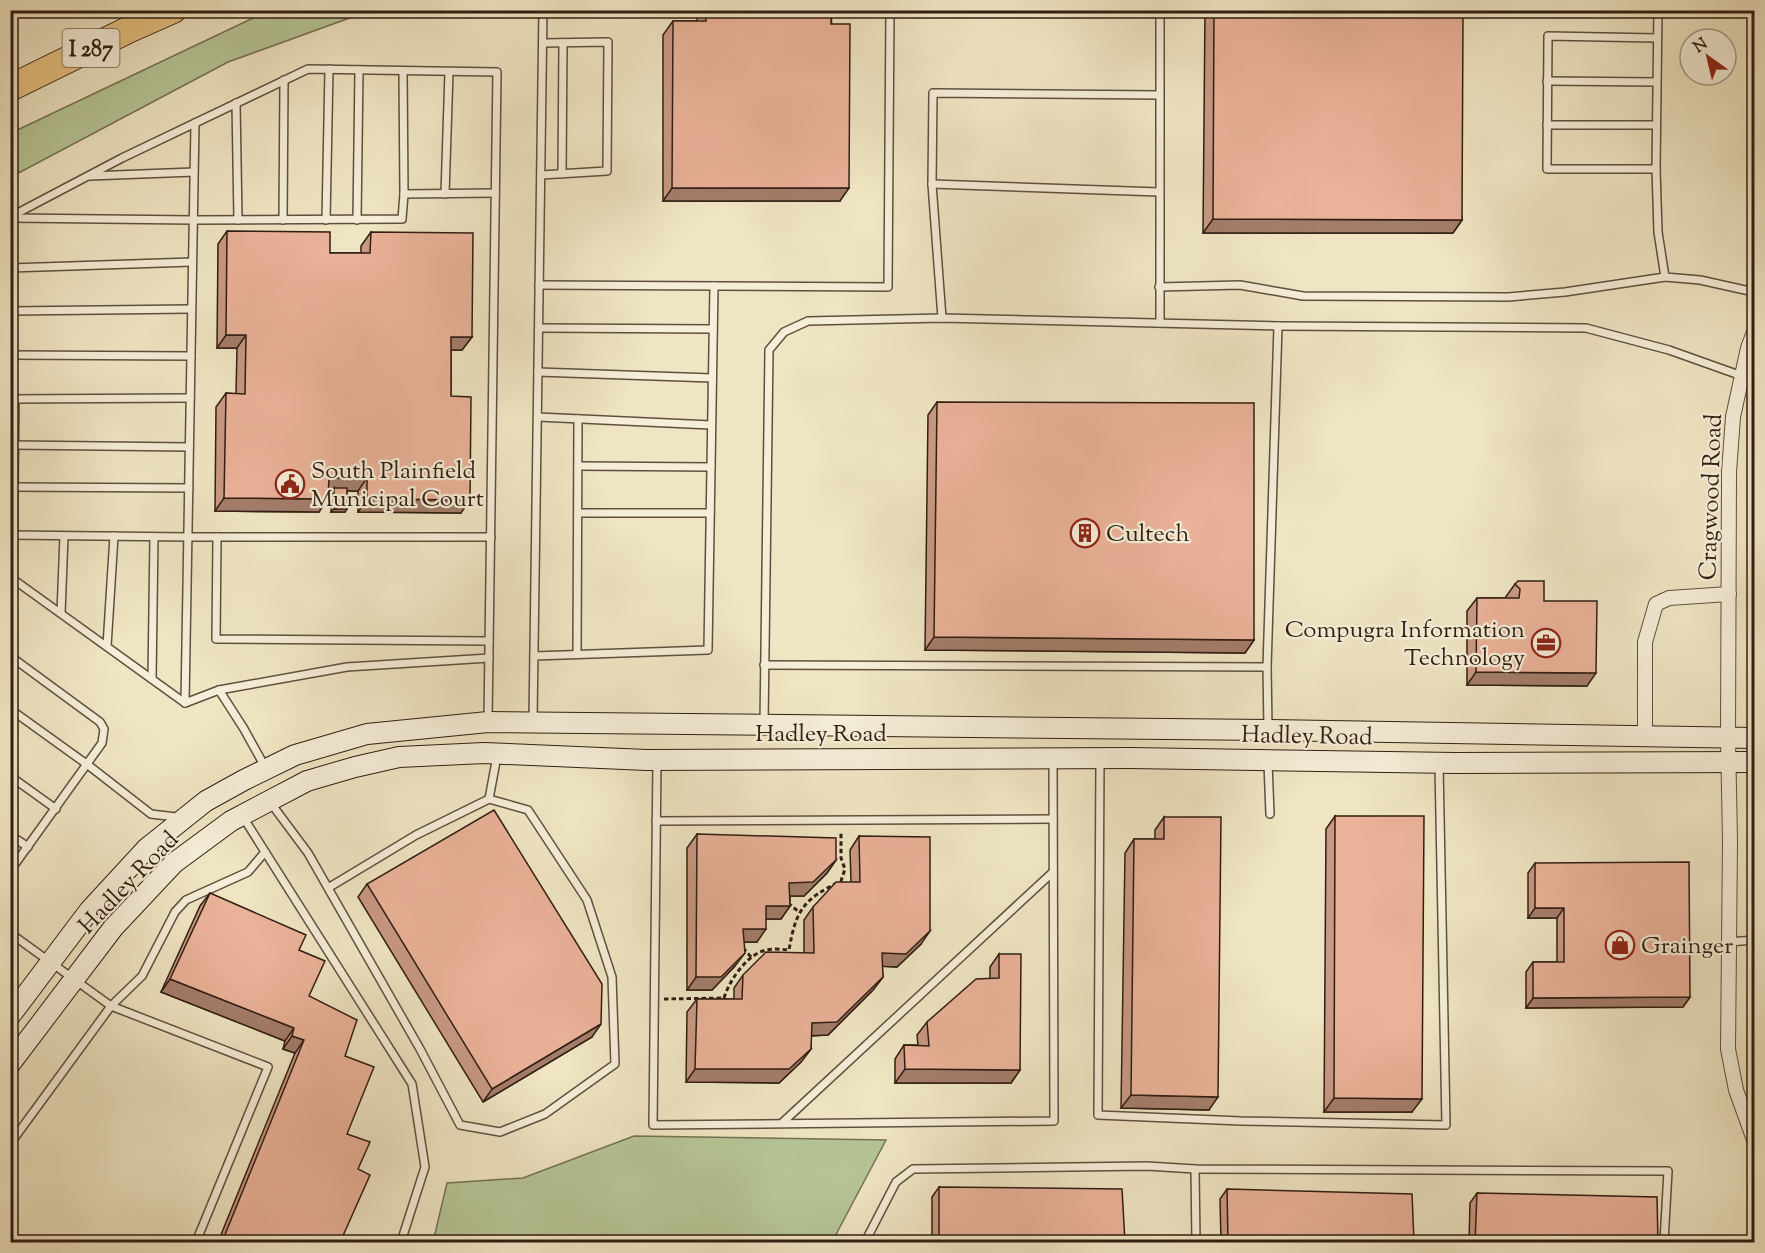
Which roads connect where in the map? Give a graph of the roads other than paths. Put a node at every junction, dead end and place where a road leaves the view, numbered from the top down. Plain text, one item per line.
1 (173, 10) edge
2 (543, 10) edge
3 (890, 10) edge
4 (1160, 10) edge
5 (1658, 10) edge
6 (1657, 38) junction
7 (543, 43) junction
8 (563, 43) junction
9 (329, 69) junction
10 (359, 70) junction
11 (403, 71) junction
12 (449, 72) junction
13 (284, 80) junction
14 (1547, 81) junction
15 (1656, 82) junction
16 (10, 88) edge
17 (1159, 95) junction
18 (236, 104) junction
19 (195, 123) junction
20 (1547, 125) junction
21 (1656, 125) junction
22 (1656, 169) junction
23 (194, 172) junction
24 (562, 174) junction
25 (541, 175) junction
26 (87, 176) junction
27 (932, 184) junction
28 (1159, 192) junction
29 (495, 193) junction
30 (445, 194) junction
31 (404, 195) junction
32 (10, 218) edge
33 (193, 220) junction
34 (238, 220) junction
35 (283, 220) junction
36 (326, 220) junction
37 (357, 220) junction
38 (192, 262) junction
39 (10, 268) edge
40 (1665, 277) junction
41 (539, 285) junction
42 (714, 286) junction
43 (1160, 287) junction
44 (1755, 292) edge
45 (191, 309) junction
46 (10, 311) edge
47 (942, 318) junction
48 (1160, 323) junction
49 (1278, 326) junction
50 (539, 328) junction
51 (713, 329) junction
52 (1755, 332) edge
53 (10, 355) edge
54 (191, 356) junction
55 (538, 372) junction
56 (1742, 376) junction
57 (712, 378) junction
58 (190, 398) junction
59 (13, 399) edge
60 (538, 417) junction
61 (578, 419) junction
62 (711, 425) junction
63 (13, 445) edge
64 (189, 447) junction
65 (578, 466) junction
66 (711, 467) junction
67 (12, 487) edge
68 (189, 488) junction
69 (578, 513) junction
70 (710, 513) junction
71 (12, 535) edge
72 (64, 536) junction
73 (114, 536) junction
74 (154, 537) junction
75 (188, 537) junction
76 (217, 537) junction
77 (491, 537) junction
78 (12, 578) edge
79 (1729, 594) junction
80 (61, 613) junction
81 (489, 641) junction
82 (107, 646) junction
83 (578, 654) junction
84 (10, 656) edge
85 (534, 656) junction
86 (489, 658) junction
87 (764, 665) junction
88 (1267, 667) junction
89 (152, 679) junction
90 (219, 690) junction
91 (185, 703) junction
92 (10, 709) edge
93 (488, 722) junction
94 (533, 723) junction
95 (764, 725) junction
96 (1268, 730) junction
97 (1645, 737) junction
98 (1728, 738) junction
99 (1755, 738) edge
100 (491, 753) junction
101 (1053, 758) junction
102 (1100, 758) junction
103 (657, 760) junction
104 (1268, 760) junction
105 (1729, 762) junction
106 (1755, 762) edge
107 (1439, 763) junction
108 (88, 765) junction
109 (266, 769) junction
110 (10, 776) edge
111 (489, 799) junction
112 (268, 801) junction
113 (56, 809) junction
114 (193, 812) junction
115 (1270, 814) dead end
116 (242, 815) junction
117 (1053, 819) junction
118 (656, 821) junction
119 (10, 835) edge
120 (28, 847) junction
121 (266, 852) junction
122 (10, 871) edge
123 (1053, 872) junction
124 (328, 888) junction
125 (10, 933) edge
126 (1755, 940) edge
127 (1729, 942) junction
128 (51, 962) junction
129 (74, 979) junction
130 (111, 1006) junction
131 (10, 1016) edge
132 (10, 1064) edge
133 (1748, 1103) edge
134 (782, 1124) junction
135 (1755, 1140) edge
136 (10, 1144) edge
137 (1195, 1169) junction
138 (196, 1242) edge
139 (401, 1242) edge
140 (865, 1242) edge
141 (1196, 1242) edge
142 (1664, 1242) edge

1 - 16 highway, I 287
2 - 7 lane
3 - 42 lane
4 - 17 lane
5 - 6 lane
6 - 14 lane
6 - 15 lane
7 - 8 lane
7 - 25 lane
8 - 24 lane
8 - 24 lane
9 - 10 lane
9 - 13 lane
9 - 36 lane
10 - 11 lane
10 - 37 lane
11 - 12 lane
11 - 31 lane
12 - 29 lane
12 - 30 lane
13 - 18 lane
13 - 35 lane
14 - 15 lane
14 - 20 lane
15 - 21 lane
17 - 27 lane
17 - 28 lane
18 - 19 lane
18 - 34 lane
19 - 23 lane
19 - 26 lane
20 - 21 lane
20 - 22 lane
21 - 22 lane
22 - 40 lane
23 - 26 lane
23 - 33 lane
24 - 25 lane
25 - 41 lane
26 - 32 lane
27 - 28 lane
27 - 47 lane
28 - 43 lane
29 - 30 lane
29 - 77 lane
30 - 31 lane
31 - 37 lane
32 - 33 lane
33 - 34 lane
33 - 38 lane
34 - 35 lane
35 - 36 lane
36 - 37 lane
38 - 39 lane
38 - 45 lane
40 - 43 lane
40 - 44 lane
41 - 42 lane
41 - 50 lane
42 - 51 lane
43 - 48 lane
45 - 46 lane
45 - 54 lane
47 - 48 lane
47 - 87 lane
48 - 49 lane
49 - 56 lane
49 - 88 lane
50 - 51 lane
50 - 55 lane
51 - 57 lane
52 - 56 street, Cragwood Road
53 - 54 lane
54 - 58 lane
55 - 57 lane
55 - 60 lane
56 - 79 street, Cragwood Road
57 - 62 lane
58 - 59 lane
58 - 64 lane
59 - 63 lane
60 - 61 lane
60 - 85 lane
61 - 62 lane
61 - 65 lane
62 - 66 lane
63 - 64 lane
63 - 67 lane
64 - 68 lane
65 - 66 lane
65 - 69 lane
66 - 70 lane
67 - 68 lane
67 - 71 lane
68 - 75 lane
69 - 70 lane
69 - 83 lane
70 - 83 lane
71 - 72 lane
71 - 78 lane
72 - 73 lane
72 - 80 lane
73 - 74 lane
73 - 82 lane
74 - 75 lane
74 - 89 lane
75 - 76 lane
75 - 91 lane
76 - 77 lane
76 - 81 lane
77 - 81 lane
78 - 80 lane
79 - 97 street, Cragwood Road
79 - 98 street, Cragwood Road
80 - 82 lane
81 - 86 lane
82 - 89 lane
83 - 85 lane
84 - 108 lane
85 - 94 lane
86 - 90 lane
86 - 93 lane
87 - 88 lane
87 - 95 lane
88 - 96 lane
89 - 91 lane
90 - 91 lane
90 - 109 lane
92 - 108 lane
93 - 94 main road, Hadley Road
93 - 100 main road
93 - 109 main road, Hadley Road
94 - 95 main road, Hadley Road
95 - 96 main road, Hadley Road
96 - 97 main road, Hadley Road
97 - 98 main road, Hadley Road
98 - 99 main road, Hadley Road
98 - 105 street, Cragwood Road
100 - 103 main road, Hadley Road
100 - 111 lane
100 - 112 main road, Hadley Road
101 - 102 main road, Hadley Road
101 - 103 main road, Hadley Road
101 - 117 lane
102 - 104 main road, Hadley Road
102 - 107 lane
103 - 118 lane
104 - 107 main road, Hadley Road
104 - 115 lane
105 - 106 main road, Hadley Road
105 - 107 main road, Hadley Road
105 - 127 street, Cragwood Road
108 - 113 lane
108 - 114 lane
109 - 114 main road, Hadley Road
110 - 113 lane
111 - 124 lane
111 - 124 lane
112 - 116 main road, Hadley Road
112 - 124 lane
113 - 120 lane
114 - 128 main road, Hadley Road
116 - 121 lane
116 - 129 main road, Hadley Road
117 - 118 lane
117 - 123 lane
118 - 134 lane
119 - 120 lane
120 - 122 lane
121 - 130 lane
121 - 139 lane
123 - 134 lane
123 - 134 lane
125 - 128 lane
126 - 127 lane
127 - 133 street, Cragwood Road
128 - 129 lane
128 - 131 main road, Hadley Road
129 - 130 lane
129 - 132 main road, Hadley Road
130 - 136 lane
130 - 138 lane
133 - 135 street, Cragwood Road
137 - 140 lane
137 - 141 lane
137 - 142 lane

